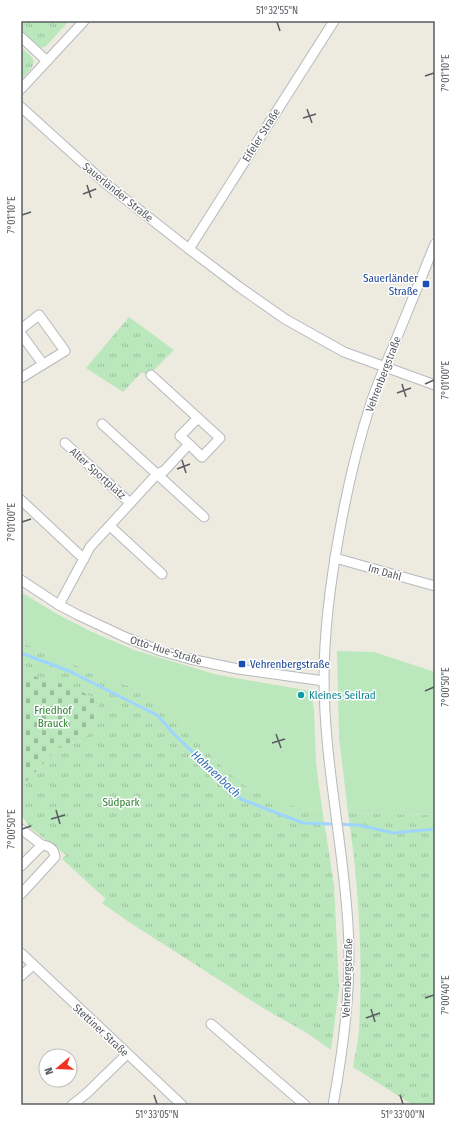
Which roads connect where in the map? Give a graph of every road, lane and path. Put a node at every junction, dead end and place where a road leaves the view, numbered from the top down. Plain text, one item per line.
1 (84, 21) edge
2 (334, 21) edge
3 (21, 38) edge
4 (47, 61) junction
5 (21, 89) edge
6 (21, 107) edge
7 (435, 244) edge
8 (189, 249) junction
9 (21, 329) edge
10 (21, 334) edge
11 (43, 364) junction
12 (385, 367) junction
13 (151, 375) dead end
14 (21, 378) edge
15 (435, 385) edge
16 (198, 418) junction
17 (102, 424) dead end
18 (65, 443) dead end
19 (189, 444) junction
20 (157, 474) junction
21 (21, 500) edge
22 (130, 503) junction
23 (204, 517) dead end
24 (110, 526) junction
25 (335, 558) junction
26 (84, 559) junction
27 (162, 574) dead end
28 (21, 580) edge
29 (435, 586) edge
30 (59, 605) junction
31 (324, 681) junction
32 (21, 829) edge
33 (42, 845) junction
34 (21, 866) edge
35 (21, 894) edge
36 (21, 953) edge
37 (33, 965) junction
38 (21, 976) edge
39 (211, 1024) dead end
40 (127, 1054) junction
41 (72, 1105) edge
42 (182, 1105) edge
43 (305, 1105) edge
44 (333, 1105) edge

1 - 4 street
2 - 8 street, Eifeler Straße
3 - 4 street
4 - 5 street
6 - 8 street, Sauerländer Straße
7 - 12 street, Vehrenbergstraße
8 - 12 street, Sauerländer Straße
9 - 11 street
10 - 11 street
11 - 14 street
12 - 15 street, Sauerländer Straße
12 - 25 street, Vehrenbergstraße
13 - 16 street
16 - 19 street
16 - 19 street
17 - 20 street
18 - 22 street, Alter Sportplatz
19 - 20 street, Alter Sportplatz
20 - 22 street, Alter Sportplatz
20 - 23 street
21 - 26 street
22 - 24 street, Alter Sportplatz
24 - 26 street, Alter Sportplatz
24 - 27 street
25 - 29 street, Im Dahl
25 - 31 street, Vehrenbergstraße
26 - 30 street, Alter Sportplatz
28 - 30 street, Otto-Hue-Straße
30 - 31 street, Otto-Hue-Straße
31 - 44 street, Vehrenbergstraße
32 - 33 street
33 - 34 street
33 - 35 street
36 - 37 street, Stettiner Straße
37 - 38 street
37 - 40 street, Stettiner Straße
39 - 43 street
40 - 41 street
40 - 42 street, Stettiner Straße

